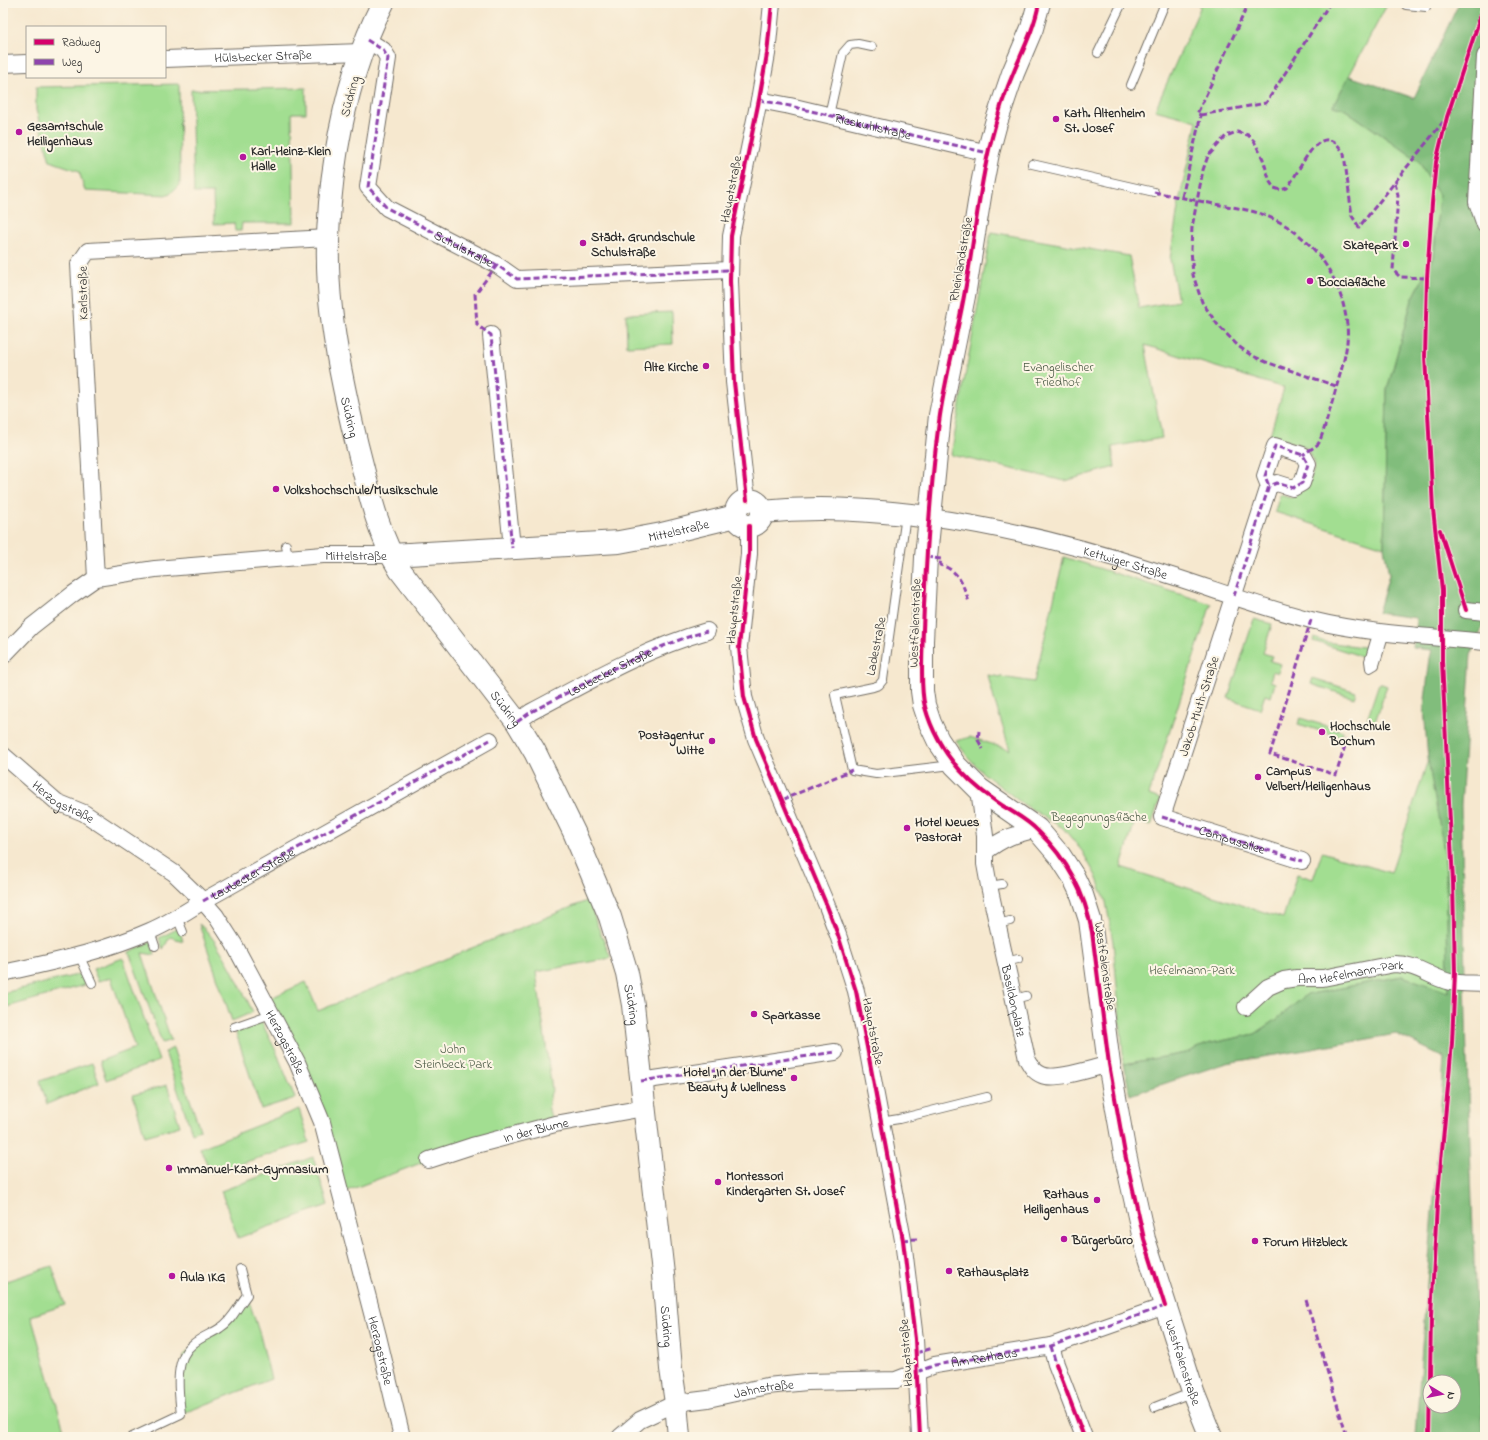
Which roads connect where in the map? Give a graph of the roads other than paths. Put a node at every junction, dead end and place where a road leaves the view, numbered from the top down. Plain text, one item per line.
1 (383, 3) edge
2 (772, 3) edge
3 (1122, 3) edge
4 (1165, 3) edge
5 (1406, 3) edge
6 (1039, 7) edge
7 (1426, 7) dead end
8 (364, 46) junction
9 (872, 47) dead end
10 (1098, 53) dead end
11 (1485, 56) edge
12 (166, 59) edge
13 (3, 64) edge
14 (26, 64) edge
15 (1131, 85) dead end
16 (759, 100) junction
17 (829, 115) junction
18 (988, 153) junction
19 (1032, 164) dead end
20 (1154, 192) dead end
21 (1485, 225) edge
22 (328, 238) junction
23 (730, 270) junction
24 (491, 335) dead end
25 (1269, 486) dead end
26 (748, 513) junction
27 (906, 514) junction
28 (930, 517) junction
29 (512, 548) junction
30 (391, 555) junction
31 (96, 578) junction
32 (1234, 596) junction
33 (1466, 610) dead end
34 (1485, 612) edge
35 (707, 631) dead end
36 (1485, 642) edge
37 (3, 656) edge
38 (517, 722) junction
39 (490, 740) dead end
40 (3, 756) edge
41 (955, 765) junction
42 (979, 789) junction
43 (1162, 817) joint
44 (1037, 829) junction
45 (985, 852) junction
46 (1302, 861) dead end
47 (203, 901) junction
48 (177, 917) junction
49 (150, 931) junction
50 (183, 932) dead end
51 (155, 946) dead end
52 (79, 955) junction
53 (3, 973) edge
54 (92, 983) dead end
55 (1485, 984) edge
56 (1246, 1007) dead end
57 (271, 1014) junction
58 (234, 1027) dead end
59 (835, 1052) dead end
60 (1109, 1064) junction
61 (641, 1081) junction
62 (986, 1097) dead end
63 (644, 1108) junction
64 (880, 1122) junction
65 (429, 1160) dead end
66 (240, 1269) dead end
67 (1165, 1306) junction
68 (1051, 1346) junction
69 (917, 1372) junction
70 (1193, 1392) junction
71 (676, 1403) junction
72 (1155, 1407) dead end
73 (132, 1437) edge
74 (402, 1437) edge
75 (620, 1437) edge
76 (679, 1437) edge
77 (920, 1437) edge
78 (1084, 1437) edge
79 (1211, 1437) edge

1 - 8 street, Südring
2 - 16 street, Hauptstraße
3 - 10 lane
4 - 15 lane
5 - 7 lane
6 - 18 street, Rheinlandstraße
8 - 12 street, Hülsbecker Straße
8 - 22 street, Südring
8 - 23 street, Schulstraße
9 - 17 lane
11 - 21 street
13 - 14 street
16 - 17 street, Rieskuhlstraße
16 - 23 street, Hauptstraße
17 - 18 street, Rieskuhlstraße
18 - 28 street, Rheinlandstraße
19 - 20 lane
22 - 30 street, Südring
22 - 31 street, Karlstraße
23 - 26 street, Hauptstraße
24 - 29 street
25 - 32 street, Jakob-Muth-Straße
26 - 27 street, Kettwiger Straße
26 - 29 street, Mittelstraße
26 - 64 street, Hauptstraße
27 - 28 street, Kettwiger Straße
27 - 41 lane, Ladestraße
28 - 32 street, Kettwiger Straße
28 - 41 street, Westfalenstraße
29 - 30 street, Mittelstraße
30 - 31 street, Mittelstraße
30 - 38 street, Südring
31 - 37 street, Mittelstraße
32 - 36 street, Kettwiger Straße
32 - 43 street, Jakob-Muth-Straße
33 - 34 street
35 - 38 street, Laubecker Straße
38 - 61 street, Südring
39 - 47 street, Laubecker Straße
40 - 47 street, Herzogstraße
41 - 42 street, Westfalenstraße
42 - 44 street, Westfalenstraße
42 - 45 street, Basildonplatz
43 - 46 street, Campusallee
44 - 45 street
44 - 60 street, Westfalenstraße
45 - 60 street, Basildonplatz
47 - 48 street, Laubecker Straße
47 - 57 street, Herzogstraße
48 - 49 street, Laubecker Straße
48 - 50 lane
49 - 51 lane
49 - 52 street, Laubecker Straße
52 - 53 street, Laubecker Straße
52 - 54 lane
55 - 56 street, Am Hefelmann-Park
57 - 58 lane
57 - 74 street, Herzogstraße
59 - 61 street
60 - 67 street, Westfalenstraße
61 - 63 street, Südring
62 - 64 lane
63 - 65 street, In der Blume
63 - 71 street, Südring
64 - 69 street, Hauptstraße
66 - 73 lane
67 - 68 street, Am Rathaus
67 - 70 street, Westfalenstraße
68 - 69 street, Am Rathaus
68 - 78 street
69 - 71 street, Jahnstraße
69 - 77 street, Hauptstraße
70 - 72 lane
70 - 79 street, Westfalenstraße
71 - 75 street, Jahnstraße
71 - 76 street, Südring

